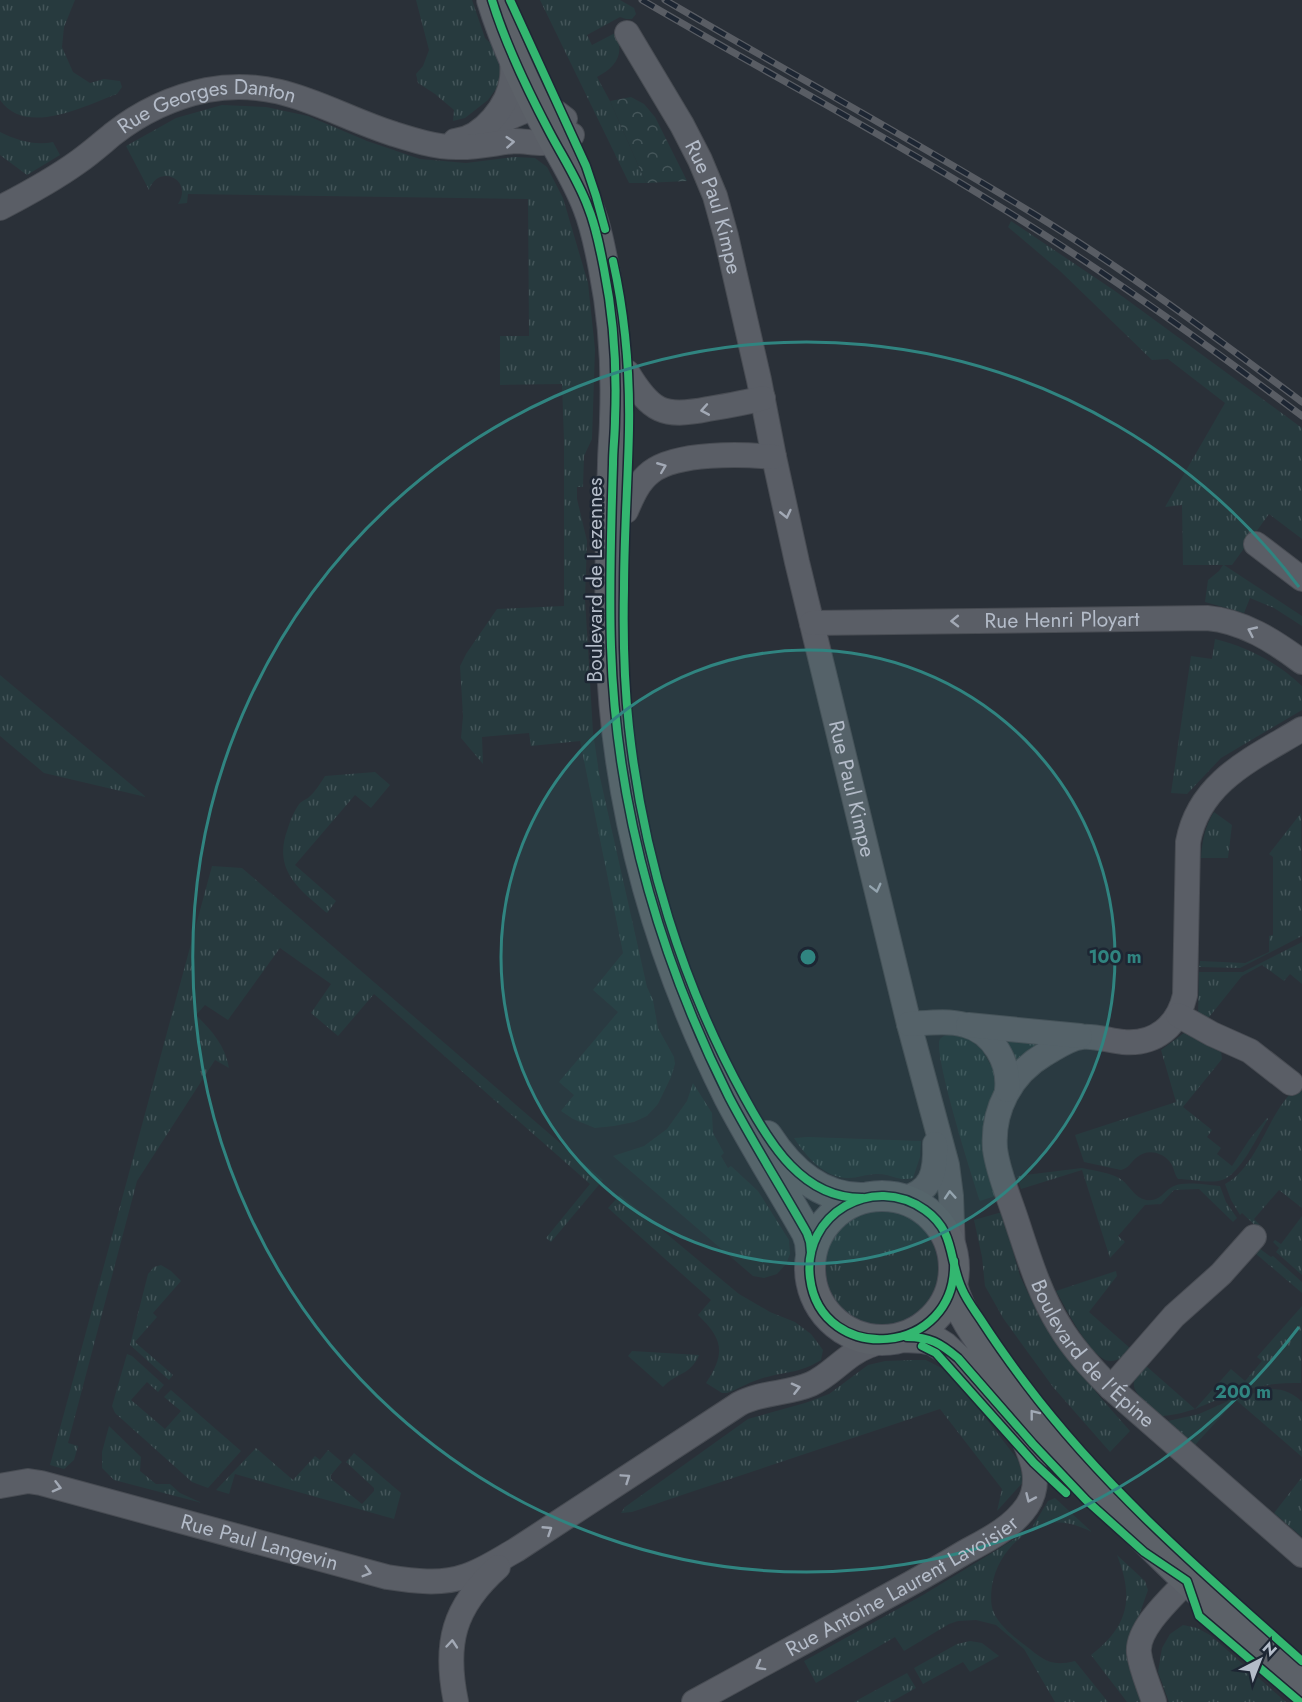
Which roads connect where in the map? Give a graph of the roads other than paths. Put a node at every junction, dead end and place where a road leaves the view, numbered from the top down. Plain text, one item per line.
1 (492, 0) edge
2 (510, 0) edge
3 (627, 33) dead end
4 (512, 53) junction
5 (537, 108) junction
6 (564, 132) junction
7 (475, 134) junction
8 (431, 144) junction
9 (0, 208) edge
10 (627, 372) junction
11 (763, 398) junction
12 (774, 457) junction
13 (626, 511) junction
14 (1256, 544) dead end
15 (1302, 579) edge
16 (812, 623) junction
17 (1302, 662) edge
18 (1302, 729) edge
19 (1179, 1015) junction
20 (909, 1024) junction
21 (964, 1024) junction
22 (1082, 1036) junction
23 (1291, 1083) dead end
24 (1007, 1090) junction
25 (934, 1118) junction
26 (863, 1198) junction
27 (902, 1199) junction
28 (1254, 1237) dead end
29 (811, 1253) junction
30 (952, 1253) junction
31 (952, 1285) junction
32 (895, 1338) junction
33 (1111, 1388) junction
34 (1016, 1424) junction
35 (0, 1486) edge
36 (516, 1550) junction
37 (1302, 1555) edge
38 (1187, 1581) junction
39 (1302, 1681) edge
40 (456, 1702) edge
41 (694, 1702) edge
42 (1154, 1702) edge

1 - 4 main road, Boulevard de Lezennes
2 - 6 main road, Boulevard de Lezennes
3 - 11 street, Rue Paul Kimpe
4 - 5 main road, Boulevard de Lezennes
4 - 7 street, Rue Georges Danton
5 - 6 main road, Boulevard de Lezennes
5 - 7 street, Rue Georges Danton
8 -> 6 street, Rue Georges Danton
6 - 10 main road, Boulevard de Lezennes
6 - 29 main road, Boulevard de Lezennes
7 - 8 street, Rue Georges Danton
8 - 9 street, Rue Georges Danton
11 -> 10 street
10 - 13 main road, Boulevard de Lezennes
11 - 12 street, Rue Paul Kimpe
13 -> 12 street
12 -> 16 street, Rue Paul Kimpe
13 - 26 main road, Boulevard de Lezennes
14 - 15 street
17 -> 16 street, Rue Henri Ployart
16 -> 20 street, Rue Paul Kimpe
18 - 19 street
19 - 22 street
19 - 23 street
20 - 21 street
20 - 25 street, Rue Paul Kimpe
21 - 22 street
21 - 24 street, Boulevard de l'Épine
22 - 24 street, Boulevard de l'Épine
24 - 33 street, Boulevard de l'Épine
25 - 27 street, Rue Paul Kimpe
30 -> 25 street, Rue Paul Kimpe
26 - 27 main road
26 - 29 main road
27 - 30 main road
28 - 33 street
29 - 32 main road
30 - 31 main road
31 - 32 main road
38 -> 31 main road
32 - 34 main road
36 -> 32 street, Rue Paul Langevin
33 - 37 street, Boulevard de l'Épine
34 - 38 main road
34 -> 41 street, Rue Antoine Laurent Lavoisier
35 -> 36 street, Rue Paul Langevin
40 -> 36 street, Rue Paul Langevin
38 - 39 main road
38 - 42 street

